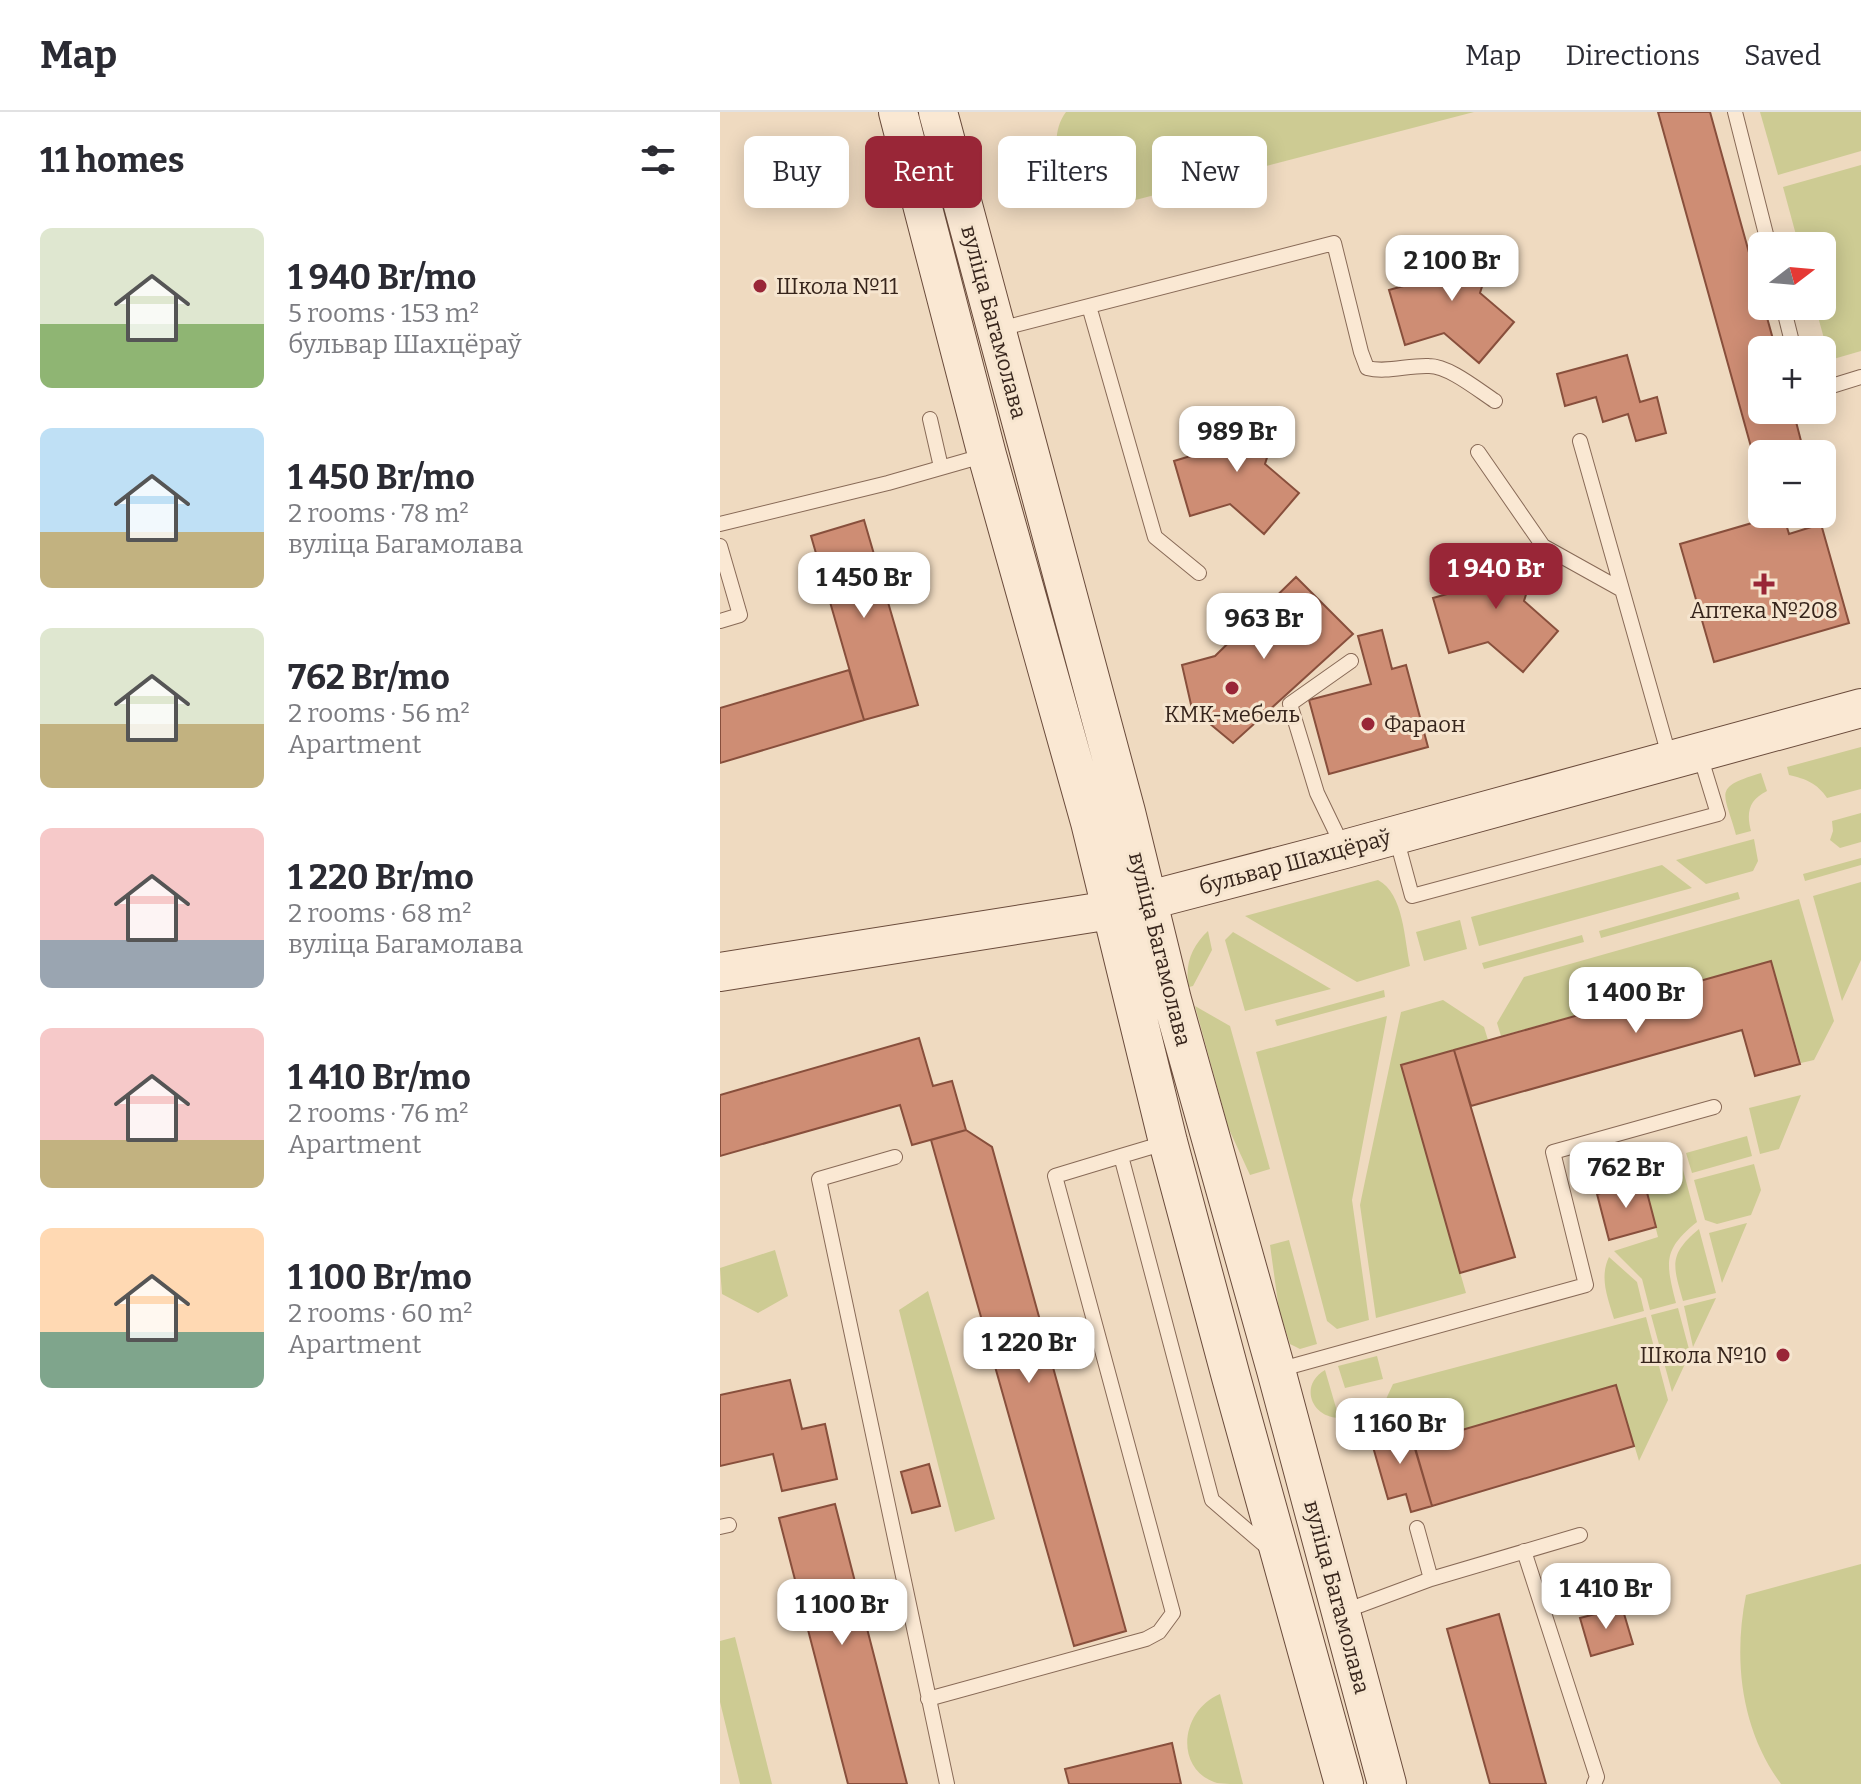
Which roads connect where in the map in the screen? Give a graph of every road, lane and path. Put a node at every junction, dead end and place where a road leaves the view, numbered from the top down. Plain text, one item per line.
1 (898, 112) edge
2 (938, 112) edge
3 (1735, 112) edge
4 (1765, 232) edge
5 (1089, 306) junction
6 (996, 331) junction
7 (1861, 377) edge
8 (1836, 385) edge
9 (1495, 401) dead end
10 (930, 419) dead end
11 (1580, 441) dead end
12 (1027, 444) junction
13 (1478, 452) dead end
14 (987, 455) junction
15 (941, 467) junction
16 (720, 524) edge
17 (720, 546) edge
18 (1199, 573) dead end
19 (1622, 590) junction
20 (720, 621) edge
21 (1351, 661) dead end
22 (1861, 708) edge
23 (1685, 755) junction
24 (1395, 835) junction
25 (1345, 849) junction
26 (1149, 900) junction
27 (1111, 910) junction
28 (720, 972) edge
29 (1714, 1107) dead end
30 (1168, 1142) junction
31 (1121, 1156) junction
32 (895, 1157) dead end
33 (1276, 1370) junction
34 (1417, 1528) dead end
35 (1580, 1535) dead end
36 (1524, 1551) junction
37 (1280, 1559) junction
38 (1431, 1579) junction
39 (1342, 1612) junction
40 (928, 1699) junction
41 (947, 1784) edge
42 (1344, 1784) edge
43 (1387, 1784) edge
44 (1594, 1784) edge

1 - 14 main road, вуліца Багамолава
2 - 6 main road, вуліца Багамолава
3 - 4 lane
5 - 6 lane
5 - 9 lane
5 - 18 lane
6 - 12 main road, вуліца Багамолава
7 - 8 lane
10 - 15 lane
11 - 19 lane
12 - 14 main road
12 - 26 main road, вуліца Багамолава
13 - 19 lane
14 - 15 lane
14 - 27 main road, вуліца Багамолава
15 - 16 lane
17 - 20 lane
19 - 23 lane
21 - 25 lane
22 - 23 main road, бульвар Шахцёраў
23 - 24 main road, бульвар Шахцёраў
23 - 24 lane
24 - 25 main road, бульвар Шахцёраў
25 - 26 main road, бульвар Шахцёраў
26 - 27 main road, бульвар Шахцёраў
26 - 33 main road, вуліца Багамолава
27 - 28 main road, бульвар Шахцёраў
27 - 30 main road, вуліца Багамолава
29 - 33 lane
30 - 31 lane
30 - 37 main road, вуліца Багамолава
31 - 37 lane
31 - 40 lane
32 - 40 lane
33 - 39 main road, вуліца Багамолава
34 - 38 lane
35 - 36 lane
36 - 38 lane
36 - 44 lane
37 - 42 main road, вуліца Багамолава
38 - 39 lane
39 - 43 main road, вуліца Багамолава
40 - 41 lane

